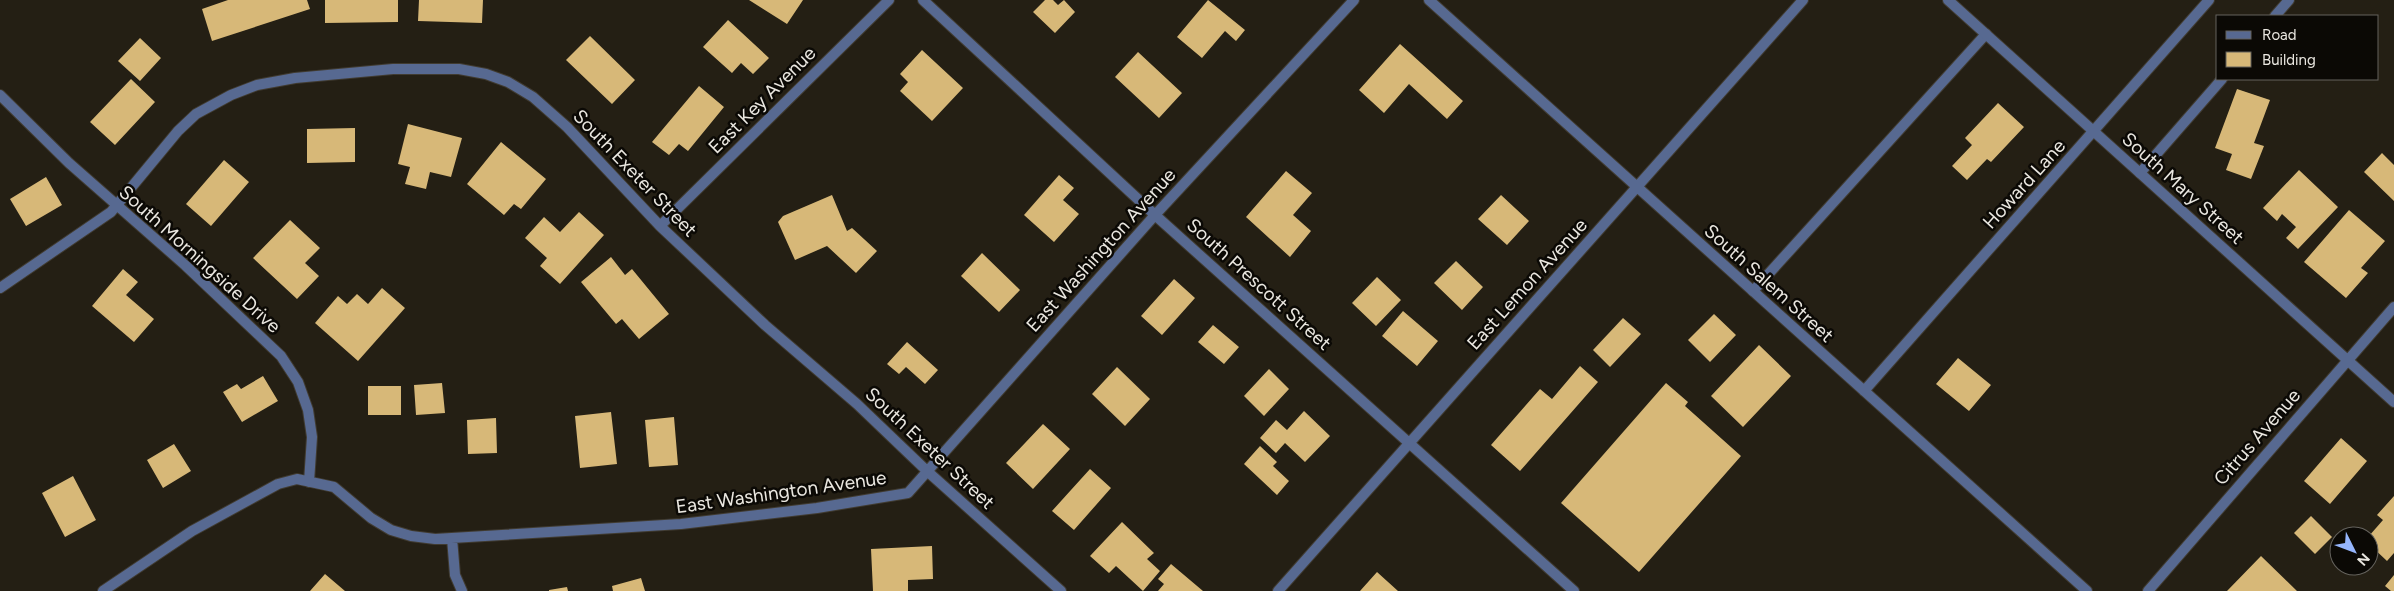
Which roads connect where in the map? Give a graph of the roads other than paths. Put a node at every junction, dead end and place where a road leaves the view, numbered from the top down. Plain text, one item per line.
1 (889, 0) edge
2 (923, 0) edge
3 (1354, 0) edge
4 (1429, 0) edge
5 (1803, 0) edge
6 (1948, 0) edge
7 (2209, 0) edge
8 (2289, 0) edge
9 (2276, 15) edge
10 (1986, 34) junction
11 (2221, 80) edge
12 (0, 95) edge
13 (2094, 131) junction
14 (2140, 173) junction
15 (1636, 188) junction
16 (116, 205) junction
17 (1155, 215) junction
18 (660, 226) junction
19 (0, 288) edge
20 (1753, 291) junction
21 (2394, 307) edge
22 (2347, 360) junction
23 (1864, 391) junction
24 (2394, 402) edge
25 (1409, 442) junction
26 (927, 471) junction
27 (310, 482) junction
28 (452, 538) junction
29 (102, 591) edge
30 (462, 591) edge
31 (1061, 591) edge
32 (1278, 591) edge
33 (1574, 591) edge
34 (2087, 591) edge
35 (2148, 591) edge

1 - 18 street, East Key Avenue
2 - 17 street, South Prescott Street
3 - 17 street, East Washington Avenue
4 - 15 street, South Salem Street
5 - 15 street, East Lemon Avenue
6 - 10 street, South Mary Street
7 - 13 street, Howard Lane
8 - 9 street
10 - 13 street, South Mary Street
10 - 20 street
11 - 14 street
12 - 16 street, South Morningside Drive
13 - 14 street, South Mary Street
13 - 23 street, Howard Lane
14 - 22 street, South Mary Street
15 - 20 street, South Salem Street
15 - 25 street, East Lemon Avenue
16 - 18 street, South Exeter Street
16 - 19 street, South Exeter Street
16 - 27 street, South Morningside Drive
17 - 25 street, South Prescott Street
17 - 26 street, East Washington Avenue
18 - 26 street, South Exeter Street
20 - 23 street, South Salem Street
21 - 22 street, Citrus Avenue
22 - 24 street, South Mary Street
22 - 35 street, Citrus Avenue
23 - 34 street, South Salem Street
25 - 32 street, East Lemon Avenue
25 - 33 street, South Prescott Street
26 - 28 street, East Washington Avenue
26 - 31 street, South Exeter Street
27 - 28 street, East Washington Avenue
27 - 29 street, East Washington Avenue
28 - 30 street

